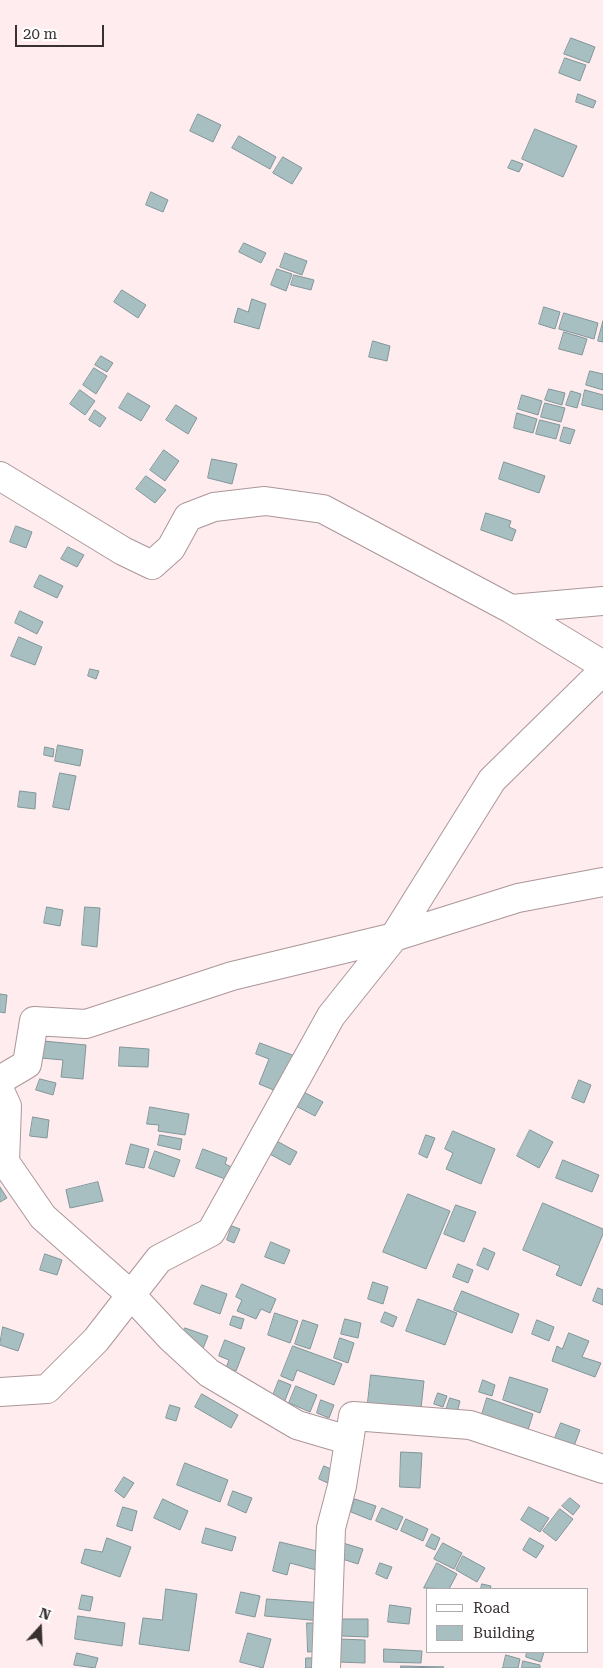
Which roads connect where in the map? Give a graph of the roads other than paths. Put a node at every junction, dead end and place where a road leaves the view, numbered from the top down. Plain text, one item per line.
1 (0, 476) edge
2 (603, 601) edge
3 (511, 609) junction
4 (603, 665) edge
5 (603, 671) edge
6 (603, 882) edge
7 (394, 937) junction
8 (0, 1080) edge
9 (0, 1091) edge
10 (130, 1294) junction
11 (0, 1392) edge
12 (348, 1440) junction
13 (603, 1469) edge
14 (326, 1668) edge

1 - 3 street
2 - 3 street
3 - 4 street
5 - 7 street
6 - 7 street
7 - 8 street
7 - 10 street
9 - 10 street
10 - 11 street
10 - 12 street
12 - 13 street
12 - 14 street

